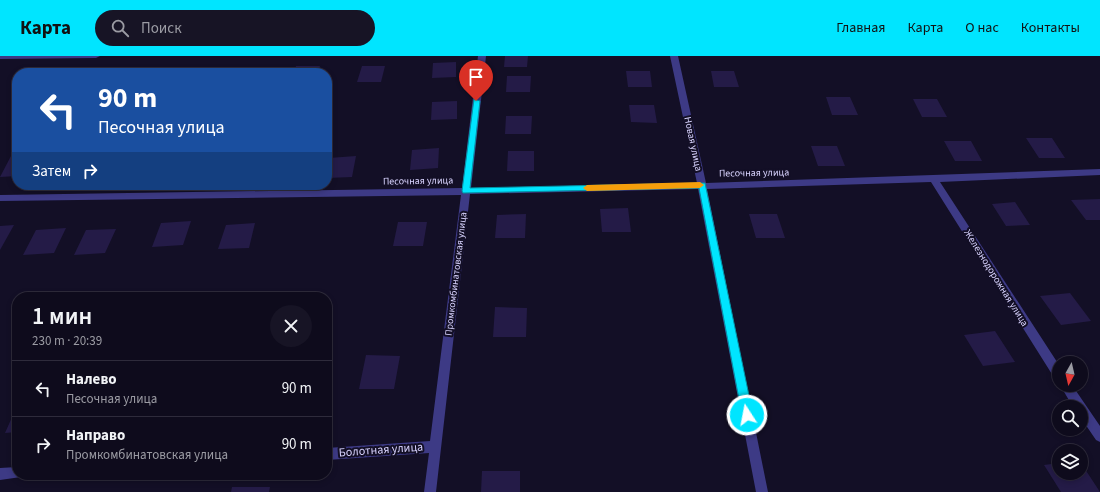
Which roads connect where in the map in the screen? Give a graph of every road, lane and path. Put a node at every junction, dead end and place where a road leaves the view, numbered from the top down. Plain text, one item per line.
1 (96, 56) edge
2 (482, 56) edge
3 (674, 56) edge
4 (0, 57) edge
5 (1100, 172) edge
6 (934, 180) junction
7 (702, 185) junction
8 (466, 191) junction
9 (0, 198) edge
10 (1052, 364) edge
11 (1088, 418) edge
12 (1100, 436) edge
13 (436, 447) junction
14 (332, 454) edge
15 (12, 473) edge
16 (0, 474) edge
17 (430, 492) edge
18 (762, 492) edge

1 - 4 street
2 - 8 street, Промкомбинатовская улица
3 - 7 street, Новая улица
5 - 6 street, Песочная улица
6 - 7 street, Песочная улица
6 - 10 street, Железнодорожная улица
7 - 8 street, Песочная улица
7 - 18 street, Новая улица
8 - 9 street, Песочная улица
8 - 13 street, Промкомбинатовская улица
11 - 12 street
13 - 14 street, Болотная улица
13 - 17 street, Промкомбинатовская улица
15 - 16 street

